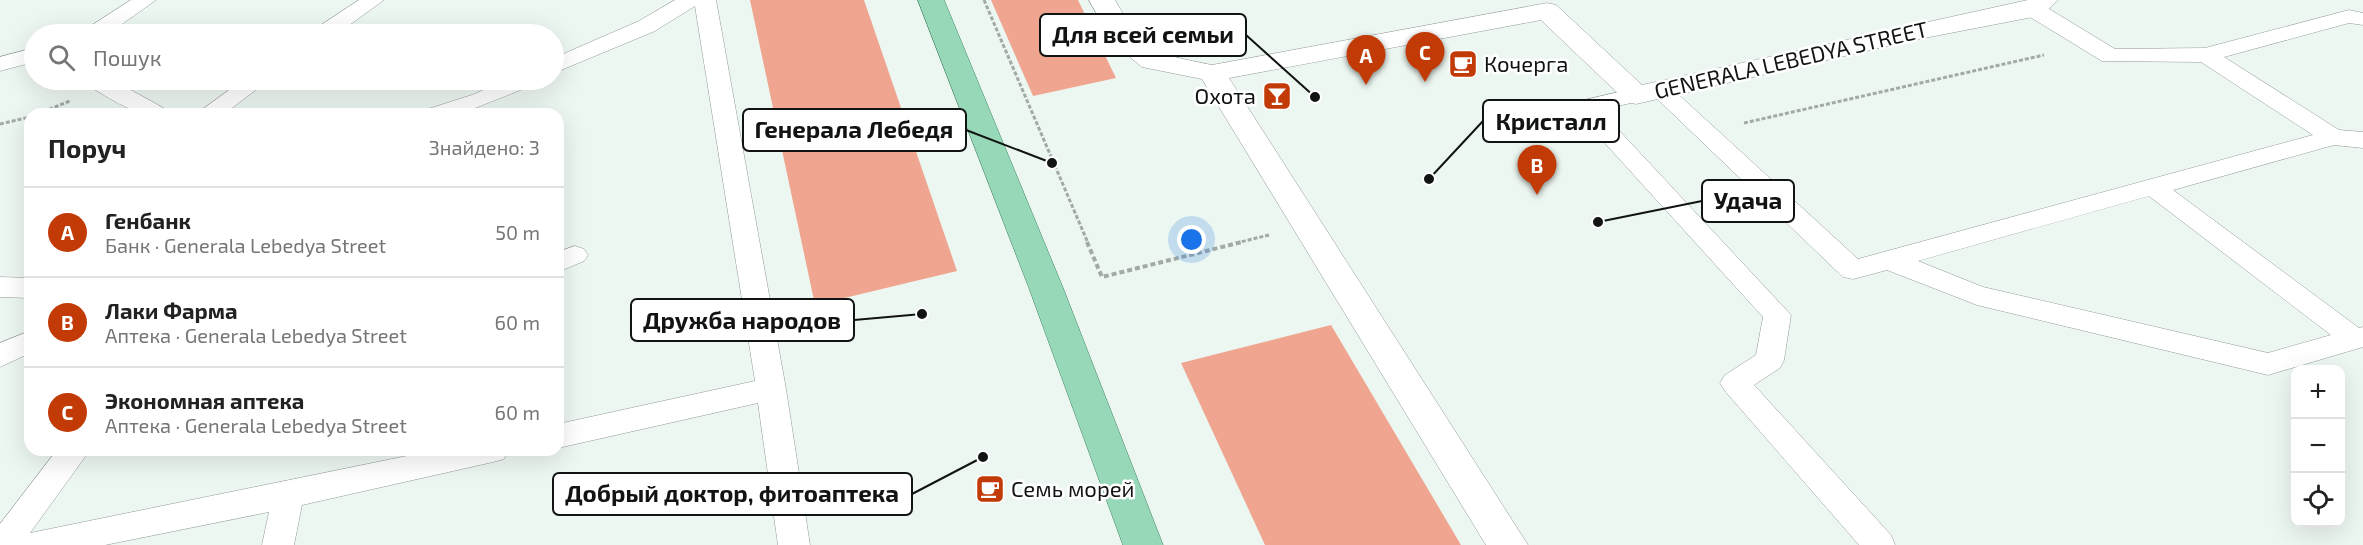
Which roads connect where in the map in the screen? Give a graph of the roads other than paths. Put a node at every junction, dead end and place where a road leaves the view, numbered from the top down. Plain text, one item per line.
1 (145, 0) edge
2 (373, 0) edge
3 (690, 0) edge
4 (705, 0) edge
5 (931, 0) edge
6 (1102, 0) edge
7 (2039, 4) edge
8 (1549, 5) edge
9 (2363, 19) edge
10 (109, 24) edge
11 (338, 24) edge
12 (2206, 55) junction
13 (24, 58) edge
14 (564, 62) edge
15 (0, 64) edge
16 (1212, 74) junction
17 (112, 90) edge
18 (243, 90) edge
19 (502, 90) edge
20 (1648, 93) junction
21 (146, 108) edge
22 (217, 108) edge
23 (455, 108) edge
24 (2333, 137) junction
25 (2363, 140) edge
26 (2153, 187) junction
27 (1889, 260) junction
28 (0, 287) edge
29 (24, 288) edge
30 (2359, 338) edge
31 (24, 344) edge
32 (0, 356) edge
33 (771, 389) junction
34 (564, 435) edge
35 (70, 456) edge
36 (467, 456) edge
37 (288, 495) junction
38 (3, 545) edge
39 (37, 545) edge
40 (278, 545) edge
41 (794, 545) edge
42 (1143, 545) edge
43 (1508, 545) edge
44 (1879, 545) edge

1 - 10 lane
2 - 11 lane
3 - 14 lane
4 - 33 lane
5 - 42 main road
6 - 16 street
7 - 12 lane
7 - 20 street, GENERALA LEBEDYA STREET
8 - 16 street, GENERALA LEBEDYA STREET
8 - 20 street, GENERALA LEBEDYA STREET
9 - 12 lane
12 - 24 lane
13 - 15 lane
16 - 43 street
17 - 21 lane
18 - 22 lane
19 - 23 lane
20 - 27 lane
20 - 44 lane
24 - 25 lane
24 - 26 lane
26 - 27 lane
26 - 30 lane
27 - 30 lane
28 - 29 lane
31 - 32 lane
33 - 34 lane
33 - 41 lane
35 - 38 lane
36 - 37 lane
37 - 39 lane
37 - 40 lane

